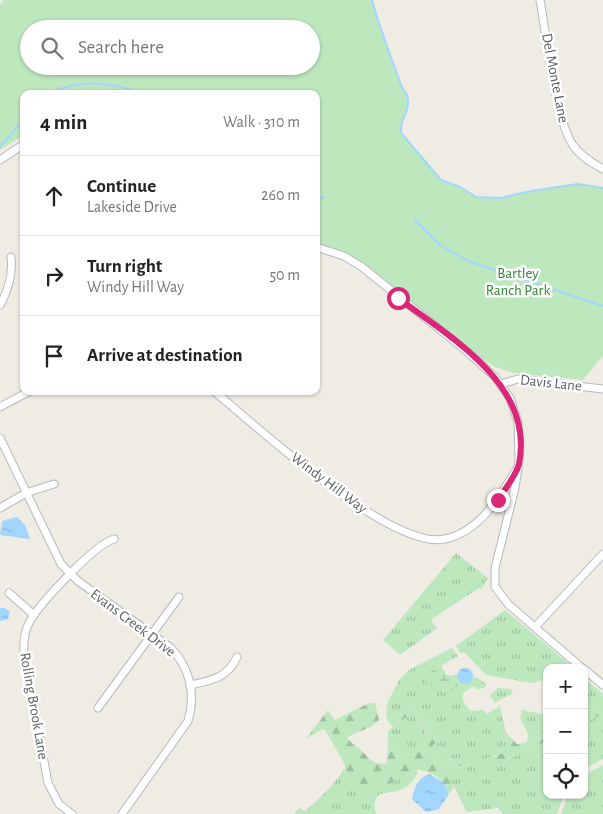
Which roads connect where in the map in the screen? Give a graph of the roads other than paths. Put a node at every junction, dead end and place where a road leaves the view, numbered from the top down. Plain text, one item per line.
1 (540, 0) edge
2 (20, 147) edge
3 (0, 160) edge
4 (603, 169) edge
5 (320, 248) edge
6 (11, 257) dead end
7 (0, 305) edge
8 (501, 384) junction
9 (603, 389) edge
10 (22, 395) edge
11 (219, 395) edge
12 (0, 407) edge
13 (0, 438) edge
14 (518, 466) junction
15 (54, 484) dead end
16 (25, 490) junction
17 (0, 508) edge
18 (114, 539) dead end
19 (603, 554) edge
20 (71, 575) junction
21 (9, 594) dead end
22 (179, 597) dead end
23 (34, 615) junction
24 (536, 627) junction
25 (152, 634) junction
26 (237, 657) dead end
27 (578, 664) edge
28 (588, 672) edge
29 (190, 685) junction
30 (603, 686) edge
31 (98, 708) dead end
32 (72, 814) edge
33 (122, 814) edge

1 - 4 street, Del Monte Lane
2 - 3 street
5 - 8 street
6 - 7 street
8 - 9 street, Davis Lane
8 - 14 street
10 - 12 street
11 - 14 street, Windy Hill Way
13 - 16 street, Evans Creek Drive
14 - 24 street
15 - 16 street
16 - 17 street
16 - 20 street, Evans Creek Drive
18 - 20 street, Rolling Brook Lane
19 - 24 street
20 - 23 street, Rolling Brook Lane
20 - 25 street, Evans Creek Drive
21 - 23 street
22 - 25 street
23 - 32 street, Rolling Brook Lane
24 - 27 street
25 - 29 street, Evans Creek Drive
25 - 31 street
26 - 29 street
28 - 30 street
29 - 33 street, Evans Creek Drive

